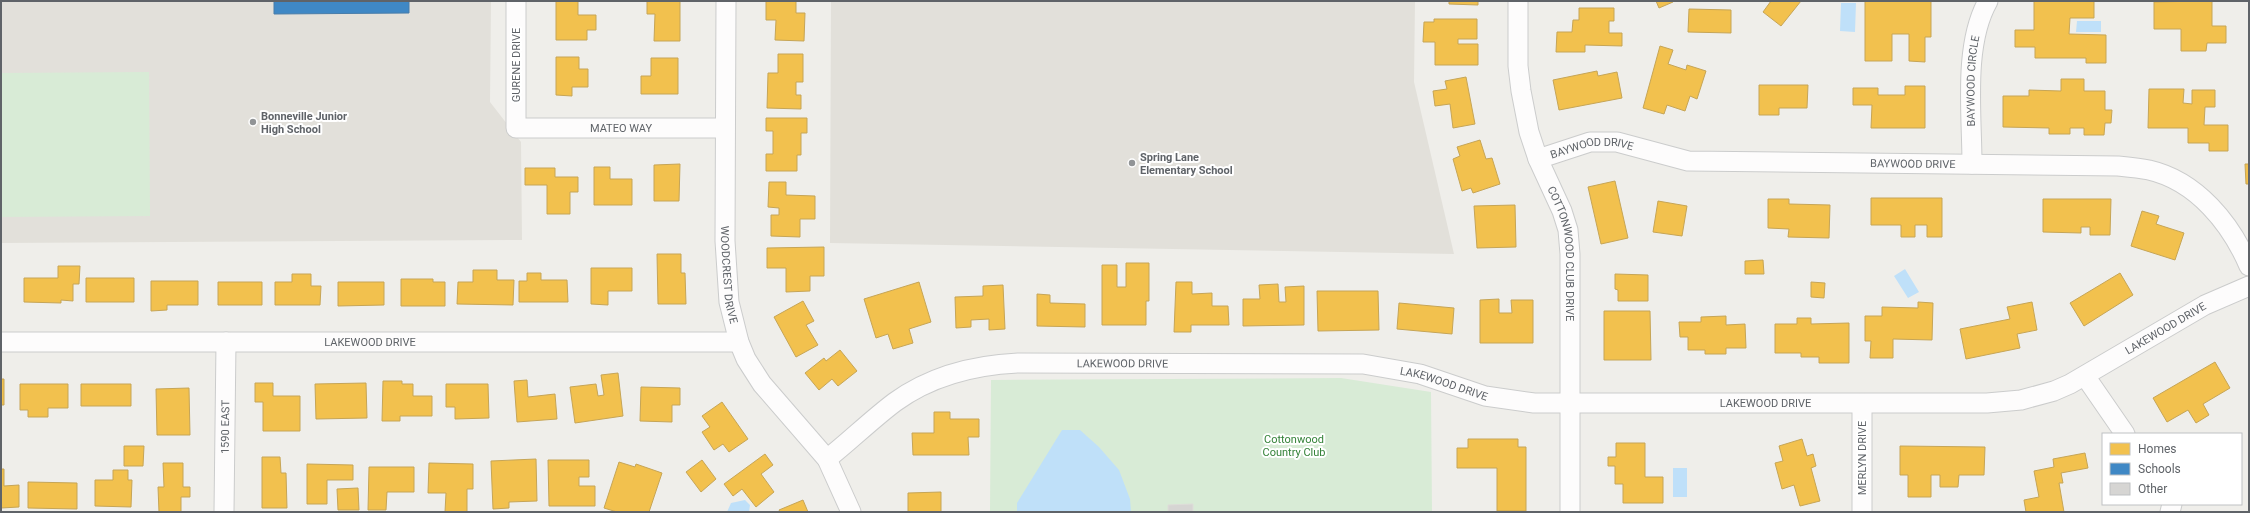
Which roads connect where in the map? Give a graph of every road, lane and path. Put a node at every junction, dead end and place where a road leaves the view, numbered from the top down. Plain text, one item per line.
1 (516, 1) edge
2 (726, 1) edge
3 (1518, 1) edge
4 (1988, 1) edge
5 (516, 128) joint
6 (726, 128) junction
7 (1538, 159) junction
8 (1972, 164) junction
9 (2249, 266) edge
10 (2249, 286) edge
11 (1, 342) edge
12 (226, 342) junction
13 (739, 342) junction
14 (2085, 376) junction
15 (1570, 404) junction
16 (1862, 404) junction
17 (2124, 433) edge
18 (827, 459) junction
19 (224, 512) edge
20 (852, 512) edge
21 (1570, 512) edge
22 (1862, 512) edge

1 - 5 street, GURENE DRIVE
2 - 6 street, WOODCREST DRIVE
3 - 7 street, COTTONWOOD CLUB DRIVE
4 - 8 street, BAYWOOD CIRCLE
5 - 6 street, MATEO WAY
6 - 13 street, WOODCREST DRIVE
7 - 8 street, BAYWOOD DRIVE
7 - 15 street, COTTONWOOD CLUB DRIVE
8 - 9 street, BAYWOOD DRIVE
10 - 14 street, LAKEWOOD DRIVE
11 - 12 street, LAKEWOOD DRIVE
12 - 13 street, LAKEWOOD DRIVE
12 - 19 street, 1590 EAST
13 - 18 street, WOODCREST DRIVE
14 - 16 street, LAKEWOOD DRIVE
14 - 17 street
15 - 16 street, LAKEWOOD DRIVE
15 - 18 street, LAKEWOOD DRIVE
15 - 21 street, COTTONWOOD CLUB DRIVE
16 - 22 street, MERLYN DRIVE
18 - 20 street, WOODCREST DRIVE

